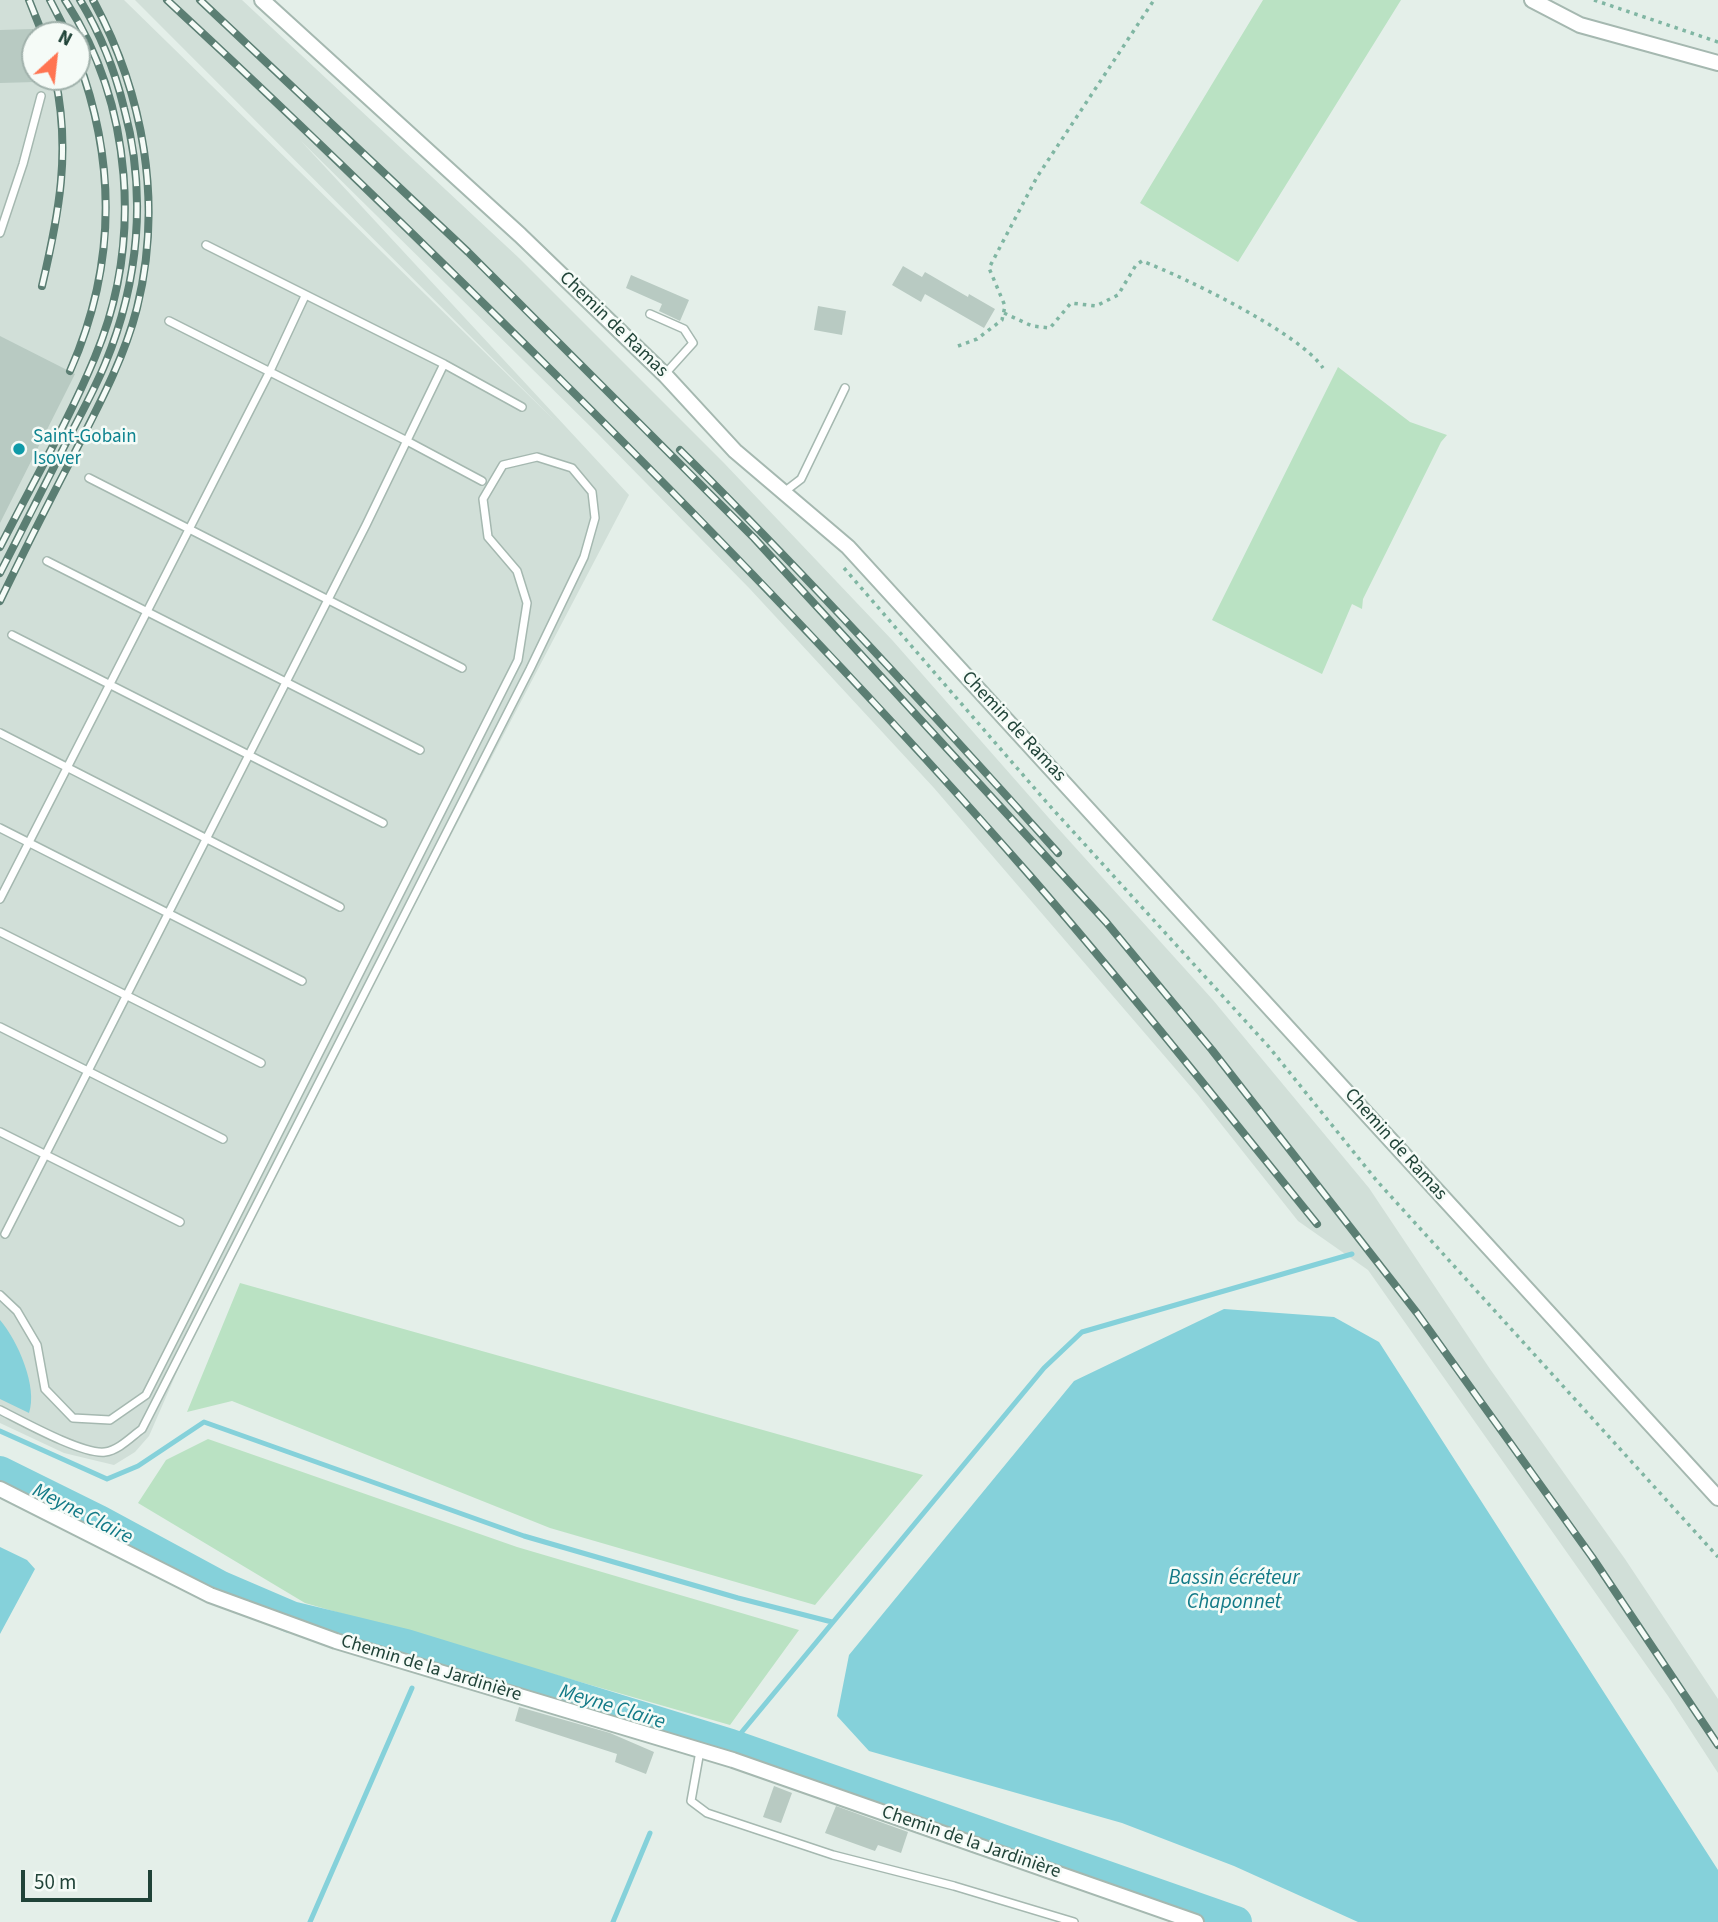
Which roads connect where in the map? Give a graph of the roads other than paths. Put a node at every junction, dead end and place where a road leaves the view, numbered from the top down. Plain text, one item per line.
1 (262, 0) edge
2 (1532, 0) edge
3 (1718, 63) edge
4 (41, 96) dead end
5 (0, 233) edge
6 (206, 245) dead end
7 (305, 296) junction
8 (650, 314) dead end
9 (170, 321) dead end
10 (444, 364) junction
11 (270, 371) junction
12 (665, 375) junction
13 (845, 388) dead end
14 (522, 407) dead end
15 (407, 441) junction
16 (89, 478) dead end
17 (482, 481) dead end
18 (784, 492) junction
19 (189, 529) junction
20 (47, 561) dead end
21 (328, 599) junction
22 (147, 611) junction
23 (12, 635) dead end
24 (462, 667) dead end
25 (285, 682) junction
26 (109, 685) junction
27 (0, 733) edge
28 (419, 750) dead end
29 (248, 756) junction
30 (68, 768) junction
31 (383, 822) dead end
32 (0, 828) edge
33 (205, 839) junction
34 (29, 843) junction
35 (0, 900) edge
36 (340, 907) dead end
37 (168, 913) junction
38 (0, 932) edge
39 (302, 981) dead end
40 (126, 995) junction
41 (0, 1027) edge
42 (261, 1063) dead end
43 (88, 1071) junction
44 (0, 1132) edge
45 (223, 1139) dead end
46 (45, 1153) junction
47 (180, 1222) dead end
48 (5, 1234) dead end
49 (0, 1295) edge
50 (0, 1410) edge
51 (0, 1489) edge
52 (1718, 1499) edge
53 (700, 1750) junction
54 (1074, 1922) edge
55 (1195, 1922) edge

1 - 12 street, Chemin de Ramas
2 - 3 street
4 - 5 lane
6 - 7 lane
7 - 10 lane
7 - 11 lane
8 - 12 lane
9 - 11 lane
10 - 14 lane
10 - 15 lane
11 - 15 lane
11 - 19 lane
12 - 18 street, Chemin de Ramas
13 - 18 lane
15 - 17 lane
15 - 21 lane
16 - 19 lane
18 - 52 street, Chemin de Ramas
19 - 21 lane
19 - 22 lane
20 - 22 lane
21 - 24 lane
21 - 25 lane
22 - 25 lane
22 - 26 lane
23 - 26 lane
25 - 28 lane
25 - 29 lane
26 - 29 lane
26 - 30 lane
27 - 30 lane
29 - 31 lane
29 - 33 lane
30 - 33 lane
30 - 34 lane
32 - 34 lane
33 - 36 lane
33 - 37 lane
34 - 35 lane
34 - 37 lane
37 - 39 lane
37 - 40 lane
38 - 40 lane
40 - 42 lane
40 - 43 lane
41 - 43 lane
43 - 45 lane
43 - 46 lane
44 - 46 lane
46 - 47 lane
46 - 48 lane
49 - 50 lane
51 - 53 street, Chemin de la Jardinière
53 - 54 lane
53 - 55 street, Chemin de la Jardinière

